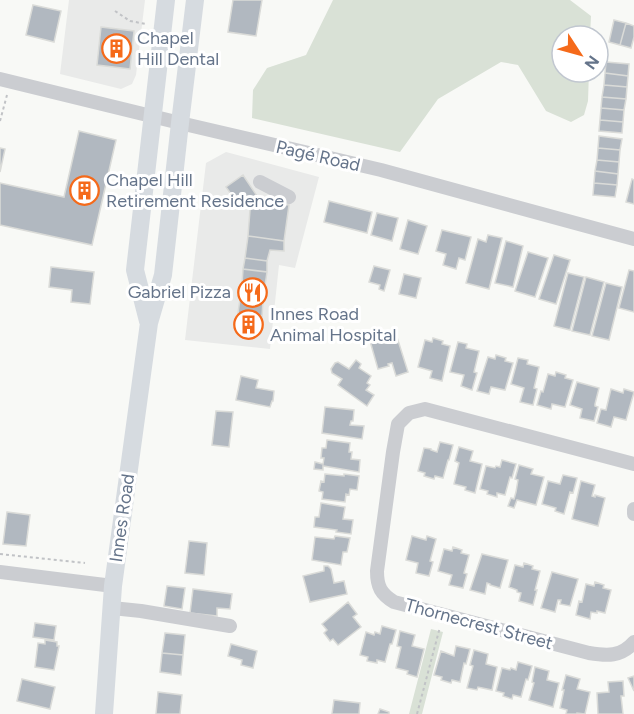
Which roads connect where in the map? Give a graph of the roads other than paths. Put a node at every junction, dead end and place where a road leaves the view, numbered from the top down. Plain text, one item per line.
1 (166, 0) edge
2 (195, 0) edge
3 (0, 79) edge
4 (153, 117) junction
5 (180, 123) junction
6 (260, 182) dead end
7 (289, 197) dead end
8 (634, 239) edge
9 (149, 323) junction
10 (634, 464) edge
11 (634, 509) edge
12 (634, 514) edge
13 (0, 572) edge
14 (113, 586) junction
15 (112, 608) junction
16 (230, 626) dead end
17 (634, 642) edge
18 (104, 714) edge

1 - 4 main road, Innes Road
2 - 5 main road, Innes Road
3 - 4 street, Pagé Road
4 - 5 street, Pagé Road
4 - 9 main road, Innes Road
5 - 8 street, Pagé Road
5 - 9 main road, Innes Road
6 - 7 street
9 - 14 main road, Innes Road
10 - 17 street, Thornecrest Street
11 - 12 street
13 - 14 street
14 - 15 main road, Innes Road
15 - 16 street
15 - 18 main road, Innes Road

